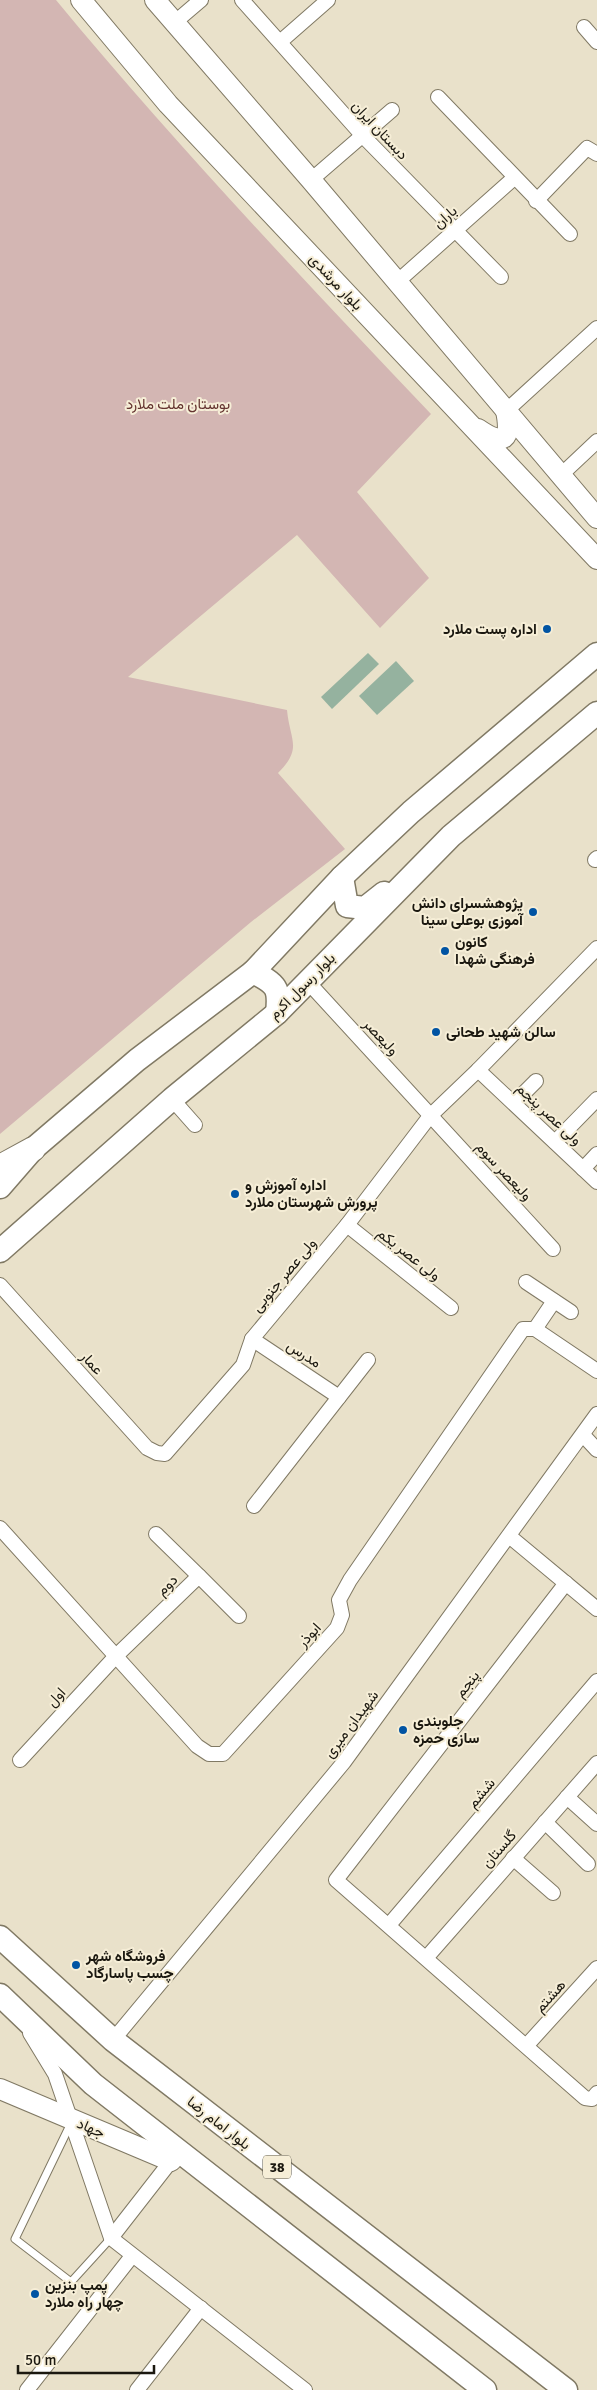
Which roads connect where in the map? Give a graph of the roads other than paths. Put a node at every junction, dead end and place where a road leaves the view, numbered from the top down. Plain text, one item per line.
1 (81, 0) edge
2 (155, 0) edge
3 (201, 0) edge
4 (242, 0) edge
5 (328, 0) edge
6 (174, 23) junction
7 (584, 27) dead end
8 (280, 42) junction
9 (597, 42) edge
10 (438, 97) dead end
11 (392, 110) dead end
12 (362, 136) junction
13 (597, 154) edge
14 (514, 178) junction
15 (311, 180) junction
16 (536, 200) junction
17 (454, 230) junction
18 (570, 234) dead end
19 (501, 277) dead end
20 (397, 282) junction
21 (597, 328) edge
22 (506, 411) junction
23 (470, 424) junction
24 (597, 441) edge
25 (545, 457) junction
26 (561, 475) junction
27 (521, 480) junction
28 (596, 516) edge
29 (597, 559) edge
30 (596, 654) edge
31 (597, 713) edge
32 (451, 836) junction
33 (342, 877) junction
34 (597, 948) edge
35 (253, 972) junction
36 (307, 981) junction
37 (277, 1013) junction
38 (478, 1070) junction
39 (536, 1081) dead end
40 (172, 1099) junction
41 (597, 1099) edge
42 (514, 1103) junction
43 (430, 1116) junction
44 (195, 1125) dead end
45 (556, 1142) junction
46 (33, 1149) junction
47 (597, 1154) edge
48 (0, 1167) edge
49 (583, 1169) junction
50 (597, 1182) edge
51 (0, 1187) edge
52 (347, 1225) junction
53 (553, 1249) dead end
54 (0, 1251) edge
55 (526, 1282) dead end
56 (0, 1285) edge
57 (554, 1301) junction
58 (451, 1308) dead end
59 (571, 1312) dead end
60 (535, 1329) junction
61 (252, 1339) junction
62 (368, 1360) dead end
63 (597, 1371) edge
64 (339, 1397) junction
65 (597, 1414) edge
66 (583, 1435) junction
67 (597, 1450) edge
68 (165, 1454) joint
69 (254, 1506) dead end
70 (0, 1528) edge
71 (156, 1534) dead end
72 (509, 1536) junction
73 (199, 1576) junction
74 (566, 1583) junction
75 (597, 1609) edge
76 (239, 1616) dead end
77 (116, 1656) junction
78 (597, 1681) edge
79 (20, 1760) dead end
80 (597, 1763) edge
81 (567, 1798) junction
82 (545, 1822) junction
83 (597, 1824) edge
84 (513, 1858) junction
85 (588, 1864) dead end
86 (553, 1893) dead end
87 (389, 1925) junction
88 (0, 1937) edge
89 (427, 1957) junction
90 (597, 1968) edge
91 (0, 1995) edge
92 (17, 2010) junction
93 (113, 2040) junction
94 (526, 2045) junction
95 (0, 2089) edge
96 (594, 2096) edge
97 (72, 2120) junction
98 (175, 2156) junction
99 (111, 2238) junction
100 (132, 2256) junction
101 (201, 2308) junction
102 (27, 2390) edge
103 (137, 2390) edge
104 (305, 2390) edge
105 (485, 2390) edge
106 (566, 2390) edge

1 - 23 main road, بلوار مرشدی
2 - 6 main road
3 - 6 street
4 - 8 street, دبستان ایران
5 - 8 street
6 - 15 main road
7 - 9 street
8 - 12 street, دبستان ایران
10 - 14 street
11 - 12 street
12 - 15 street
12 - 17 street, دبستان ایران
13 - 16 street
14 - 16 street
14 - 17 street, باران
15 - 20 main road
16 - 18 street
17 - 19 street, دبستان ایران
17 - 20 street, باران
20 - 22 main road
21 - 22 street
22 - 23 main road
22 - 25 main road
23 - 27 main road, بلوار مرشدی
24 - 26 street
25 - 26 main road
25 - 27 main road
26 - 28 main road
27 - 29 main road, بلوار مرشدی
30 - 33 main road
31 - 32 main road, بلوار رسول اکرم
32 - 33 main road
32 - 36 main road, بلوار رسول اکرم
33 - 35 main road
34 - 38 street, ولی عصر جنوبی
35 - 37 main road
35 - 46 main road
36 - 37 main road, بلوار رسول اکرم
36 - 43 street, ولیعصر
37 - 40 main road, بلوار رسول اکرم
38 - 42 street, ولی عصر پنجم
38 - 43 street, ولی عصر جنوبی
39 - 42 street
40 - 44 street
40 - 54 main road, بلوار رسول اکرم
41 - 45 street
42 - 45 street, ولی عصر پنجم
43 - 52 street, ولی عصر جنوبی
43 - 53 street, ولیعصر سوم
45 - 49 street, ولی عصر پنجم
46 - 48 highway
46 - 51 main road
47 - 49 street
49 - 50 street, ولی عصر پنجم
52 - 58 street, ولی عصر یکم
52 - 61 street, ولی عصر جنوبی
55 - 57 street
56 - 68 street, عمار
57 - 59 street
57 - 60 street
60 - 63 street
60 - 77 street, ابوذر
61 - 64 street, مدرس
61 - 68 street, ولی عصر جنوبی
62 - 64 street
64 - 69 street
65 - 66 street, شهیدان میری
66 - 67 street
66 - 72 street, شهیدان میری
70 - 77 street, ابوذر
71 - 73 street
72 - 74 street
72 - 93 street, شهیدان میری
73 - 76 street, دوم
73 - 77 street, دوم
74 - 75 street
74 - 87 street, پنجم
77 - 79 street, اول
78 - 87 street, ششم
80 - 81 street, گلستان
81 - 82 street, گلستان
81 - 83 street
82 - 84 street, گلستان
82 - 85 street
84 - 86 street
84 - 89 street, گلستان
87 - 89 street
88 - 93 main road, بلوار امام رضا / 38
89 - 94 street
90 - 94 street, هشتم
91 - 92 main road
92 - 97 street
92 - 98 main road
93 - 106 main road, بلوار امام رضا / 38
94 - 96 street
95 - 97 main road, جهاد
97 - 98 main road, جهاد
97 - 99 street
97 - 99 lane
98 - 99 street
98 - 105 main road
99 - 100 street
100 - 101 street
100 - 102 street
101 - 103 street
101 - 104 street

